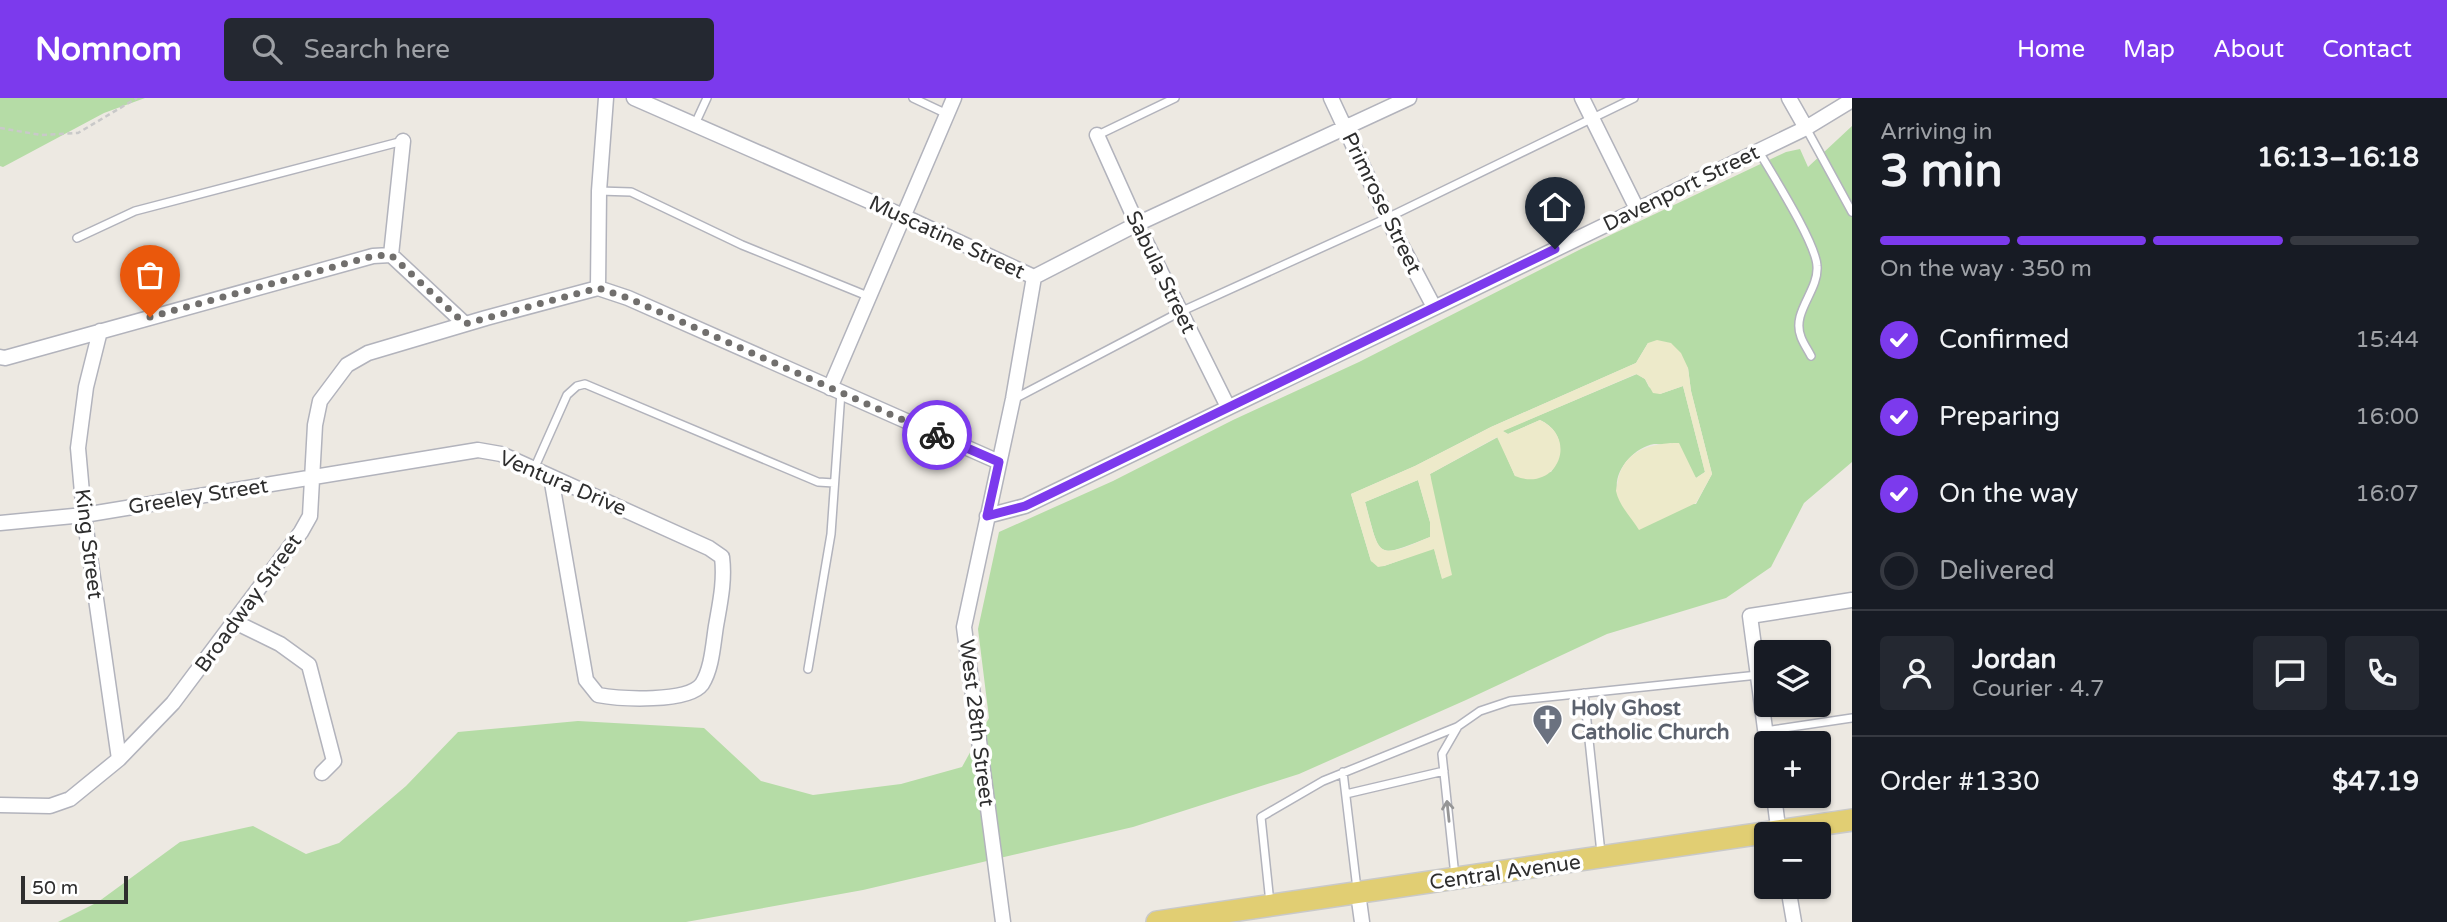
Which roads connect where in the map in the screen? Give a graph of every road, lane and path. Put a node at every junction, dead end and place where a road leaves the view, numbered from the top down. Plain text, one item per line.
1 (137, 98) edge
2 (606, 98) edge
3 (634, 98) edge
4 (707, 98) edge
5 (913, 98) edge
6 (954, 98) edge
7 (1175, 98) edge
8 (1331, 98) edge
9 (1409, 98) edge
10 (1582, 98) edge
11 (1634, 98) edge
12 (1790, 98) edge
13 (1852, 100) edge
14 (947, 114) junction
15 (1592, 119) junction
16 (695, 125) junction
17 (0, 128) edge
18 (1806, 128) junction
19 (1345, 129) junction
20 (1097, 135) joint
21 (403, 141) joint
22 (1758, 150) junction
23 (599, 191) junction
24 (1637, 209) junction
25 (1852, 212) edge
26 (903, 216) junction
27 (1387, 218) junction
28 (1137, 224) junction
29 (77, 238) dead end
30 (391, 255) junction
31 (1034, 277) junction
32 (598, 288) junction
33 (870, 297) junction
34 (1434, 307) junction
35 (1180, 312) junction
36 (465, 324) junction
37 (100, 331) junction
38 (1811, 356) dead end
39 (0, 357) edge
40 (836, 390) junction
41 (1013, 400) junction
42 (1228, 407) junction
43 (999, 462) junction
44 (534, 468) junction
45 (313, 477) junction
46 (551, 477) junction
47 (834, 483) junction
48 (84, 514) junction
49 (987, 516) junction
50 (0, 523) edge
51 (1852, 600) edge
52 (235, 622) junction
53 (1754, 646) edge
54 (808, 669) dead end
55 (1754, 675) edge
56 (1584, 693) junction
57 (1852, 718) edge
58 (1457, 727) junction
59 (1793, 731) edge
60 (119, 759) junction
61 (1444, 771) junction
62 (1343, 772) junction
63 (322, 773) dead end
64 (1346, 793) junction
65 (0, 804) edge
66 (1852, 820) edge
67 (1831, 824) edge
68 (1754, 836) edge
69 (1602, 857) junction
70 (1455, 879) junction
71 (1357, 893) junction
72 (1790, 899) edge
73 (1270, 906) junction
74 (1003, 922) edge
75 (1157, 922) edge
76 (1362, 922) edge
77 (1794, 922) edge

1 - 17 path
2 - 23 street
3 - 16 street, Muscatine Street
4 - 16 lane
5 - 14 lane
6 - 14 street
7 - 20 lane
8 - 19 street, Primrose Street
9 - 19 street, Muscatine Street
10 - 15 street
11 - 15 lane
12 - 18 street
13 - 18 street, Davenport Street
14 - 26 street
15 - 24 street
15 - 27 lane
16 - 26 street, Muscatine Street
18 - 22 street, Davenport Street
18 - 25 lane
19 - 27 street, Primrose Street
19 - 28 street, Muscatine Street
20 - 28 street, Sabula Street
21 - 29 lane
21 - 30 street
22 - 24 street, Davenport Street
22 - 38 lane
23 - 32 street
23 - 33 lane
24 - 34 street, Davenport Street
26 - 31 street, Muscatine Street
26 - 33 street
27 - 34 street, Primrose Street
27 - 35 lane
28 - 31 street, Muscatine Street
28 - 35 street, Sabula Street
30 - 36 street
30 - 37 street
31 - 41 street, West 28th Street
32 - 36 street, Broadway Street
32 - 40 street
33 - 40 street
34 - 42 street, Davenport Street
35 - 41 lane
35 - 42 street, Sabula Street
36 - 45 street, Broadway Street
37 - 39 street
37 - 48 street, King Street
40 - 43 street
40 - 47 lane
41 - 43 street, West 28th Street
42 - 49 street, Davenport Street
43 - 49 street, West 28th Street
44 - 45 street, Ventura Drive
44 - 46 street, Ventura Drive
44 - 47 lane
45 - 48 street, Greeley Street
45 - 52 street, Broadway Street
46 - 46 street, Ventura Drive
47 - 54 lane
48 - 50 street, Greeley Street
48 - 60 street, King Street
49 - 74 street, West 28th Street
51 - 53 street
52 - 60 street, Broadway Street
52 - 63 street
55 - 56 lane
56 - 58 lane
56 - 69 lane
57 - 59 lane
58 - 61 lane
58 - 62 lane
60 - 65 street, Broadway Street
61 - 64 lane
70 -> 61 lane
62 - 64 lane
62 - 73 lane
64 - 71 lane
66 - 67 main road, Central Avenue
68 - 69 main road, Central Avenue
69 - 70 main road, Central Avenue
70 - 71 main road, Central Avenue
71 - 73 main road, Central Avenue
71 - 76 street
72 - 77 street
73 - 75 main road, Central Avenue

